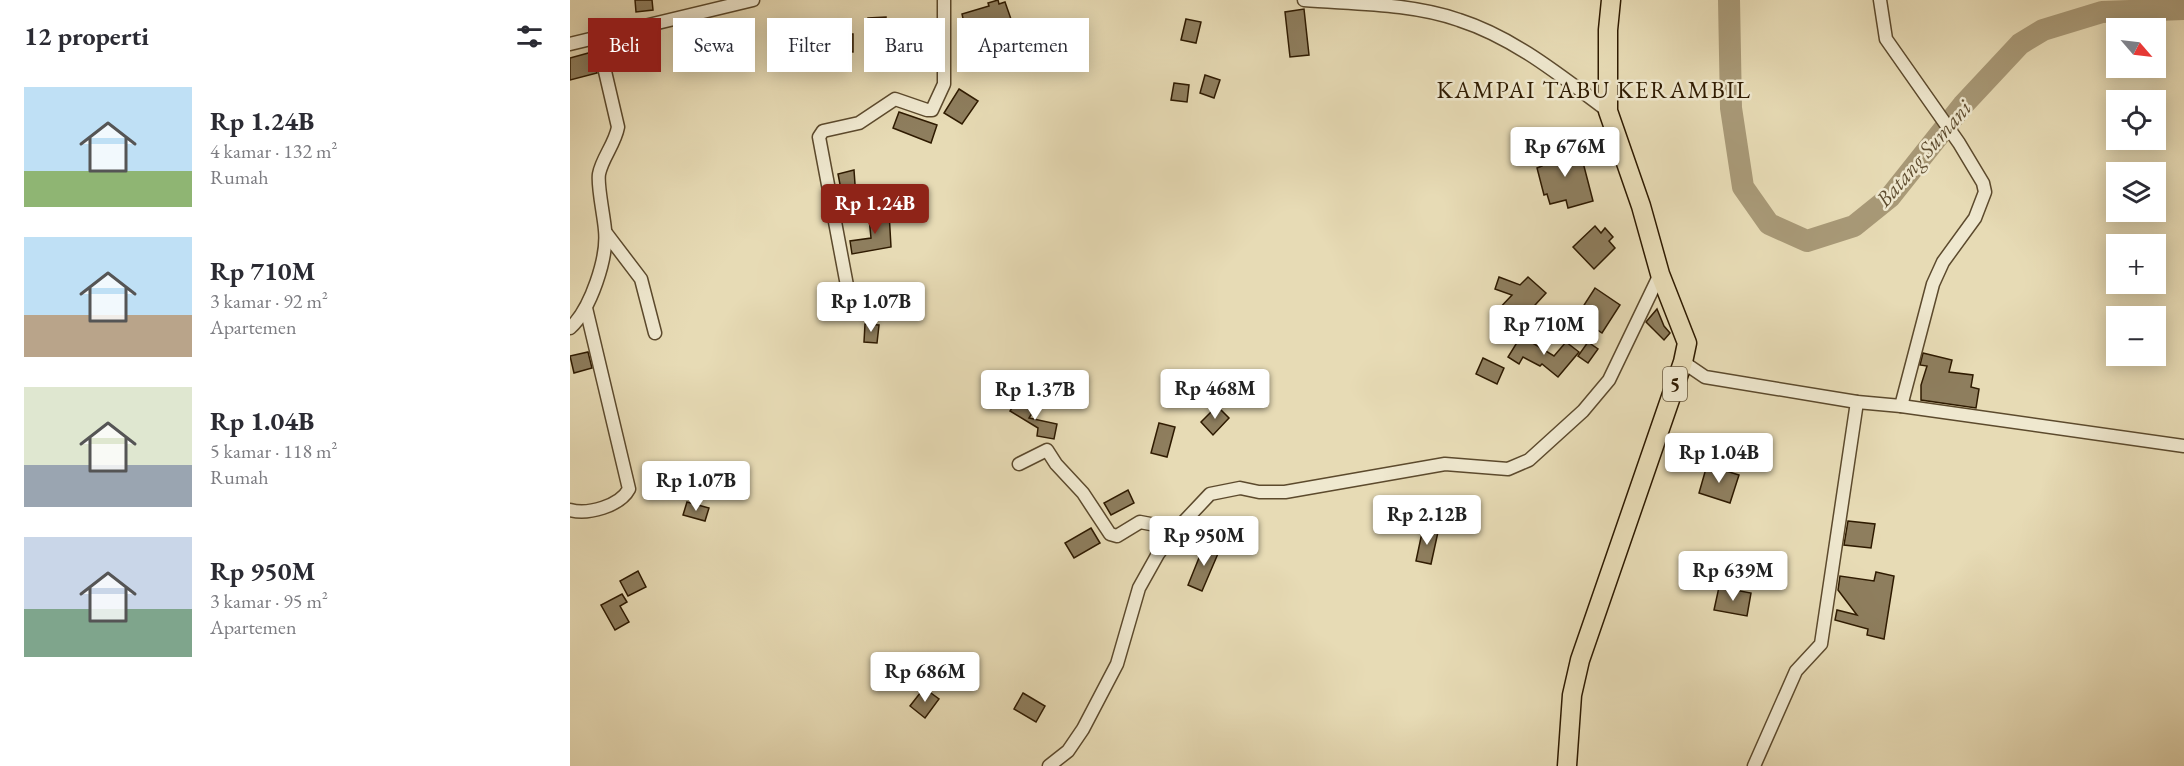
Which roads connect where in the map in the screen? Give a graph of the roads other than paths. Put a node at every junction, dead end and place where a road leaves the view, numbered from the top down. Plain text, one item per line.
1 (753, 0) edge
2 (944, 0) edge
3 (1304, 0) edge
4 (1611, 0) edge
5 (1880, 0) edge
6 (661, 22) edge
7 (588, 39) edge
8 (570, 44) edge
9 (605, 72) edge
10 (1608, 111) junction
11 (606, 233) junction
12 (1660, 274) junction
13 (586, 308) junction
14 (852, 312) dead end
15 (570, 328) edge
16 (655, 333) dead end
17 (1683, 362) junction
18 (1857, 402) junction
19 (1901, 406) junction
20 (2184, 446) edge
21 (1019, 464) dead end
22 (570, 510) edge
23 (1177, 529) junction
24 (1049, 766) edge
25 (1567, 766) edge
26 (1754, 766) edge

1 - 6 street
2 - 14 street
3 - 10 street
4 - 10 highway, 5
5 - 19 street
7 - 8 street
9 - 11 street
10 - 12 highway, 5
11 - 13 street
11 - 16 street
12 - 17 highway, 5
12 - 23 street
13 - 15 street
13 - 22 street
17 - 18 street
17 - 25 highway, 5
18 - 19 street
18 - 26 street
19 - 20 street
21 - 23 street
23 - 24 street

